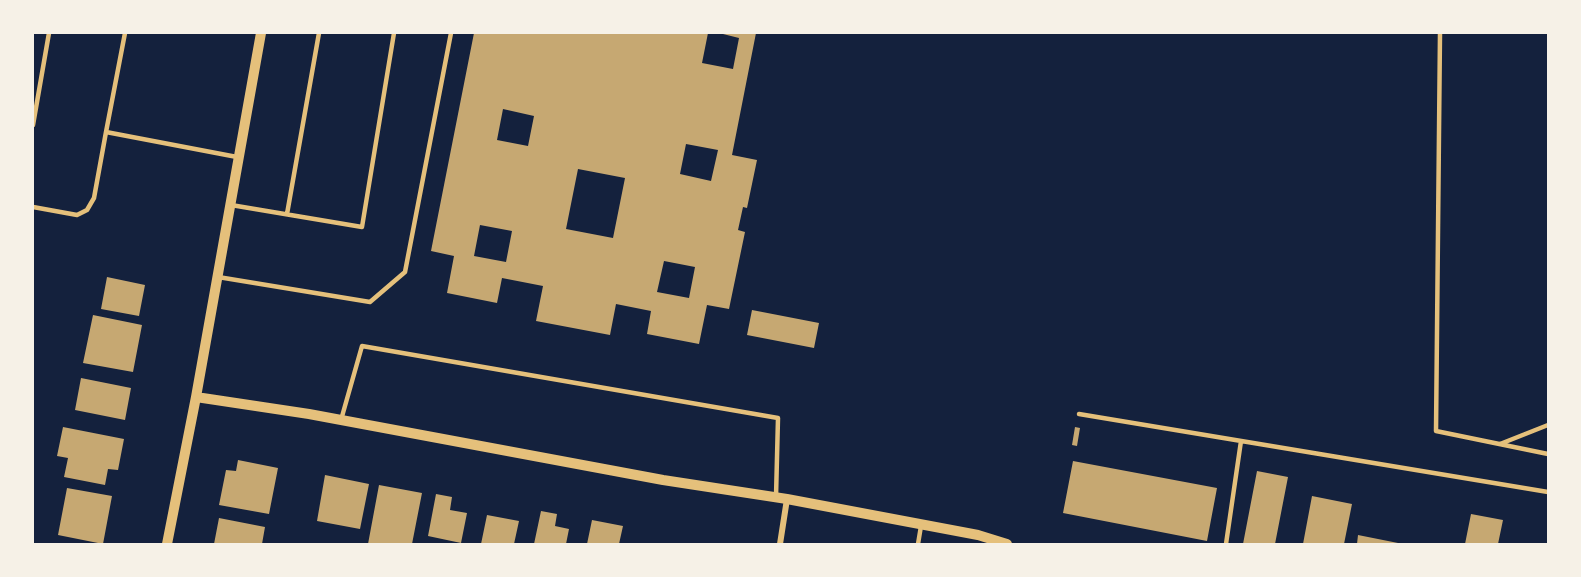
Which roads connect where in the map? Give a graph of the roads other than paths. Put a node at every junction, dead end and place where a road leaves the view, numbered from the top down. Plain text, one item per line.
1 (49, 33) edge
2 (124, 33) edge
3 (261, 33) edge
4 (320, 33) edge
5 (394, 33) edge
6 (451, 33) edge
7 (1440, 33) edge
8 (33, 125) edge
9 (106, 132) junction
10 (239, 158) junction
11 (231, 205) junction
12 (33, 207) edge
13 (287, 214) junction
14 (218, 277) junction
15 (196, 397) junction
16 (1079, 414) dead end
17 (341, 420) junction
18 (1548, 425) edge
19 (1241, 441) junction
20 (1499, 444) junction
21 (1548, 454) edge
22 (1548, 492) edge
23 (781, 498) junction
24 (921, 525) junction
25 (166, 544) edge
26 (780, 544) edge
27 (918, 544) edge
28 (1007, 544) edge
29 (1226, 544) edge

1 - 8 lane
2 - 9 lane
3 - 10 street
4 - 13 lane
5 - 13 lane
6 - 14 lane
7 - 20 lane
9 - 10 lane
9 - 12 lane
10 - 11 street
11 - 13 lane
11 - 14 street
14 - 15 street
15 - 17 street
15 - 25 street
16 - 19 lane
17 - 23 street
17 - 23 lane
18 - 20 lane
19 - 22 lane
19 - 29 lane
20 - 21 lane
23 - 24 street
23 - 26 street
24 - 27 lane
24 - 28 street

